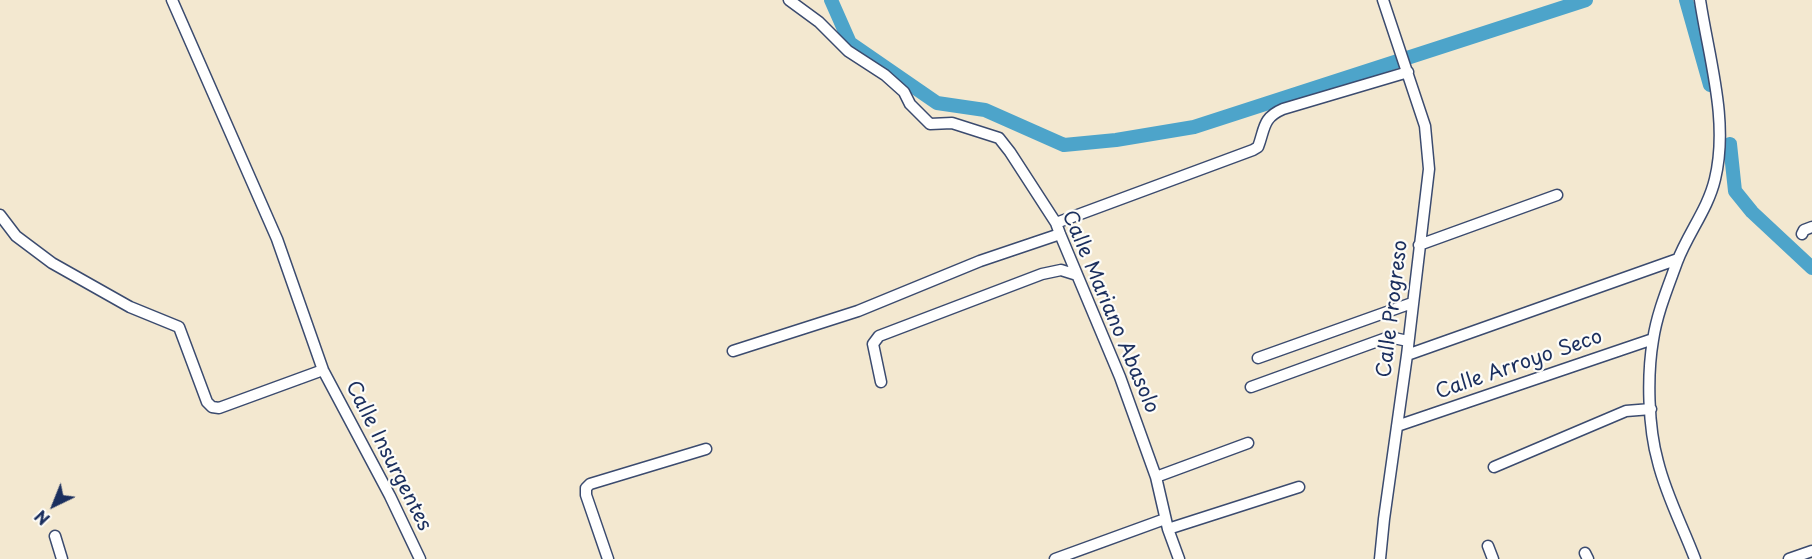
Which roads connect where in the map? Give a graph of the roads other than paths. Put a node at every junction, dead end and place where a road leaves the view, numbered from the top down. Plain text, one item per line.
1 (172, 0) edge
2 (789, 0) edge
3 (1383, 0) edge
4 (1700, 0) edge
5 (1407, 69) junction
6 (1557, 195) dead end
7 (0, 215) edge
8 (1056, 223) junction
9 (1812, 227) edge
10 (1060, 234) junction
11 (1812, 234) edge
12 (1419, 245) junction
13 (1678, 259) junction
14 (1077, 275) junction
15 (1412, 303) junction
16 (1653, 339) junction
17 (1408, 340) junction
18 (733, 351) dead end
19 (1407, 355) junction
20 (1258, 358) dead end
21 (323, 370) junction
22 (881, 382) dead end
23 (1251, 387) dead end
24 (1652, 409) junction
25 (1397, 426) junction
26 (1248, 443) dead end
27 (706, 449) dead end
28 (1494, 467) dead end
29 (1156, 477) junction
30 (1299, 487) dead end
31 (1167, 524) junction
32 (55, 536) dead end
33 (1488, 546) dead end
34 (1812, 551) edge
35 (62, 559) edge
36 (420, 559) edge
37 (608, 559) edge
38 (1055, 559) edge
39 (1179, 559) edge
40 (1380, 559) edge
41 (1493, 559) edge
42 (1695, 559) edge
43 (1789, 559) edge

1 - 21 street, Calle Insurgentes
2 - 8 street, Calle Mariano Abasolo
3 - 5 street, Calle Progreso
4 - 13 street
5 - 8 street
5 - 12 street, Calle Progreso
6 - 12 street
7 - 21 street
8 - 10 street, Calle Mariano Abasolo
9 - 11 street
10 - 14 street, Calle Mariano Abasolo
10 - 18 street
12 - 15 street, Calle Progreso
13 - 16 street
13 - 19 street
14 - 22 street
14 - 29 street, Calle Mariano Abasolo
15 - 17 street, Calle Progreso
15 - 20 street
16 - 24 street
16 - 25 street, Calle Arroyo Seco
17 - 19 street, Calle Progreso
17 - 23 street
19 - 25 street, Calle Progreso
21 - 36 street, Calle Insurgentes
24 - 28 street
24 - 42 street
25 - 40 street, Calle Progreso
26 - 29 street
27 - 37 street
29 - 31 street, Calle Mariano Abasolo
30 - 31 street
31 - 38 street
31 - 39 street, Calle Mariano Abasolo
32 - 35 street
33 - 41 street
34 - 43 street

